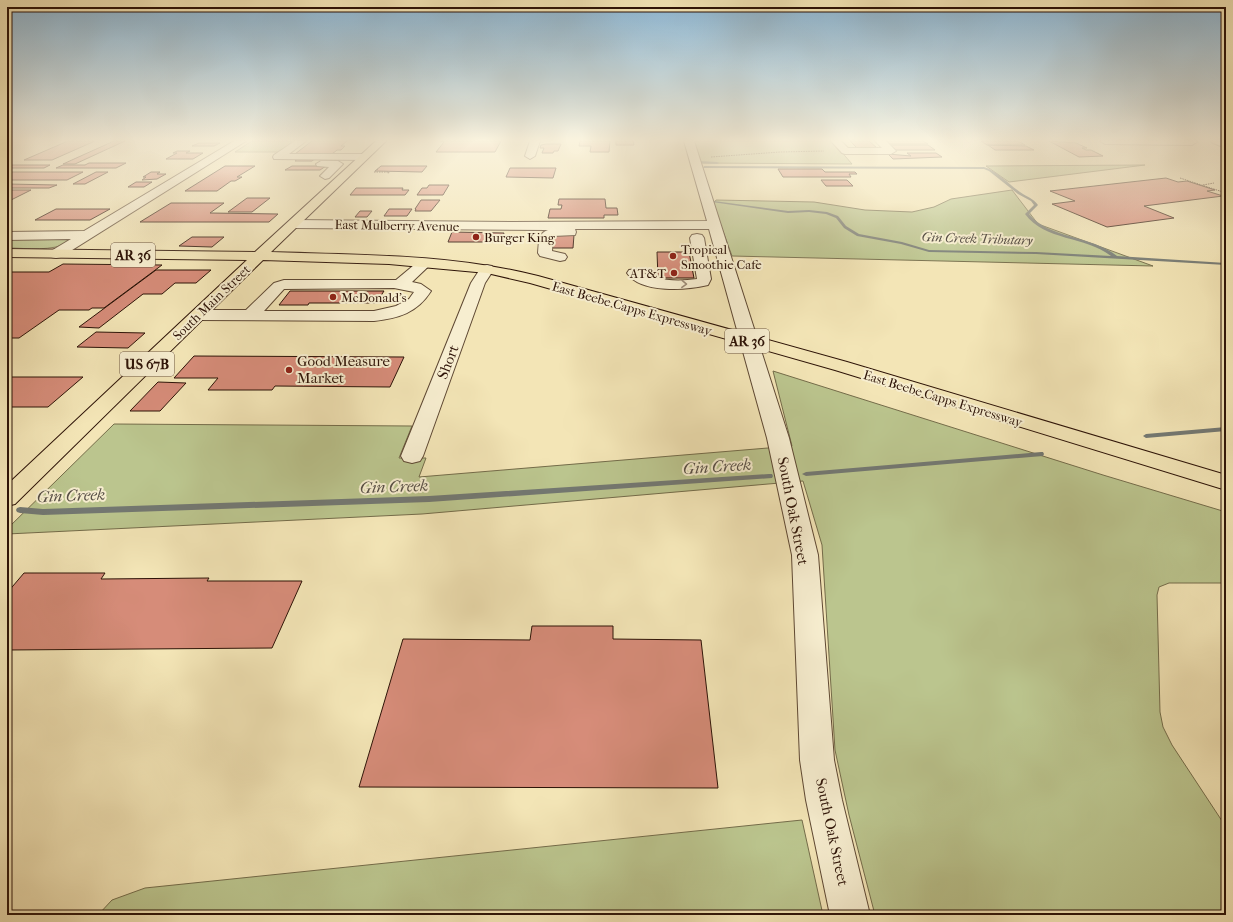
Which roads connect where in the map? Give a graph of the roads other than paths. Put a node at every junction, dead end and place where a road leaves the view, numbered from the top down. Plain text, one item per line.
1 (171, 184) edge
2 (337, 184) edge
3 (698, 184) edge
4 (295, 224) junction
5 (425, 231) dead end
6 (706, 231) junction
7 (597, 232) dead end
8 (7, 236) edge
9 (86, 236) junction
10 (537, 237) dead end
11 (7, 253) edge
12 (56, 254) junction
13 (259, 256) junction
14 (560, 257) dead end
15 (425, 263) junction
16 (487, 269) junction
17 (634, 273) dead end
18 (399, 285) junction
19 (276, 289) junction
20 (198, 315) junction
21 (251, 315) junction
22 (354, 316) junction
23 (751, 342) junction
24 (412, 456) dead end
25 (1226, 483) edge
26 (7, 498) edge
27 (850, 915) edge

1 - 9 street
2 - 4 main road, South Main Street / US 67B
3 - 6 street, South Oak Street
4 - 6 street, East Mulberry Avenue
4 - 13 main road, South Main Street / US 67B
5 - 10 street
17 -> 6 street
6 - 23 street, South Oak Street
7 - 14 street
8 - 9 street
9 - 12 street
11 - 12 main road, AR 36
12 - 13 main road, AR 36
13 - 15 main road, East Beebe Capps Expressway / AR 36
13 - 20 main road, South Main Street / US 67B
15 - 16 main road, East Beebe Capps Expressway / AR 36
15 - 18 street
16 - 23 main road, East Beebe Capps Expressway / AR 36
16 - 24 street, Short
18 - 19 street
18 - 22 street
19 - 21 street
19 - 22 street
20 - 21 street
20 - 26 main road, South Main Street / US 67B
21 - 22 street
23 - 25 main road, East Beebe Capps Expressway / AR 36
23 - 27 street, South Oak Street

